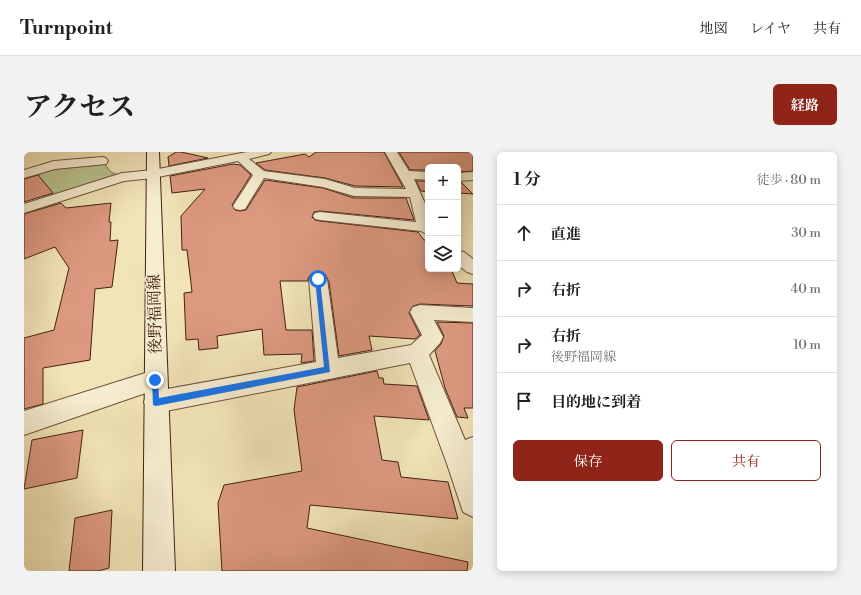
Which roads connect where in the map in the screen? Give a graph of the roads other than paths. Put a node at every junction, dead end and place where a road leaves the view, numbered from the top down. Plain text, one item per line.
1 (48, 152) edge
2 (153, 152) edge
3 (265, 152) edge
4 (392, 152) edge
5 (102, 157) edge
6 (240, 157) junction
7 (54, 166) junction
8 (24, 174) edge
9 (153, 174) junction
10 (260, 174) junction
11 (406, 175) junction
12 (425, 176) edge
13 (473, 176) edge
14 (122, 177) junction
15 (461, 177) edge
16 (414, 193) junction
17 (240, 206) dead end
18 (24, 209) edge
19 (320, 216) dead end
20 (425, 222) edge
21 (425, 229) edge
22 (461, 258) edge
23 (473, 268) edge
24 (318, 279) dead end
25 (473, 315) edge
26 (416, 353) junction
27 (328, 370) junction
28 (155, 391) junction
29 (24, 423) edge
30 (467, 457) edge
31 (473, 502) edge
32 (159, 571) edge

1 - 7 street
2 - 9 street, 後野福岡線
3 - 6 street
4 - 11 street
5 - 7 street
5 - 14 street
6 - 9 street
6 - 10 street
7 - 8 street
9 - 14 street
9 - 28 street, 後野福岡線
10 - 16 street
10 - 17 street
11 - 12 street
11 - 16 street
13 - 15 street
14 - 18 street
16 - 20 street
19 - 21 street
22 - 23 street
24 - 27 street
25 - 26 street
26 - 27 street
26 - 30 street
27 - 28 street
28 - 29 street
28 - 32 street, 後野福岡線
30 - 31 street

